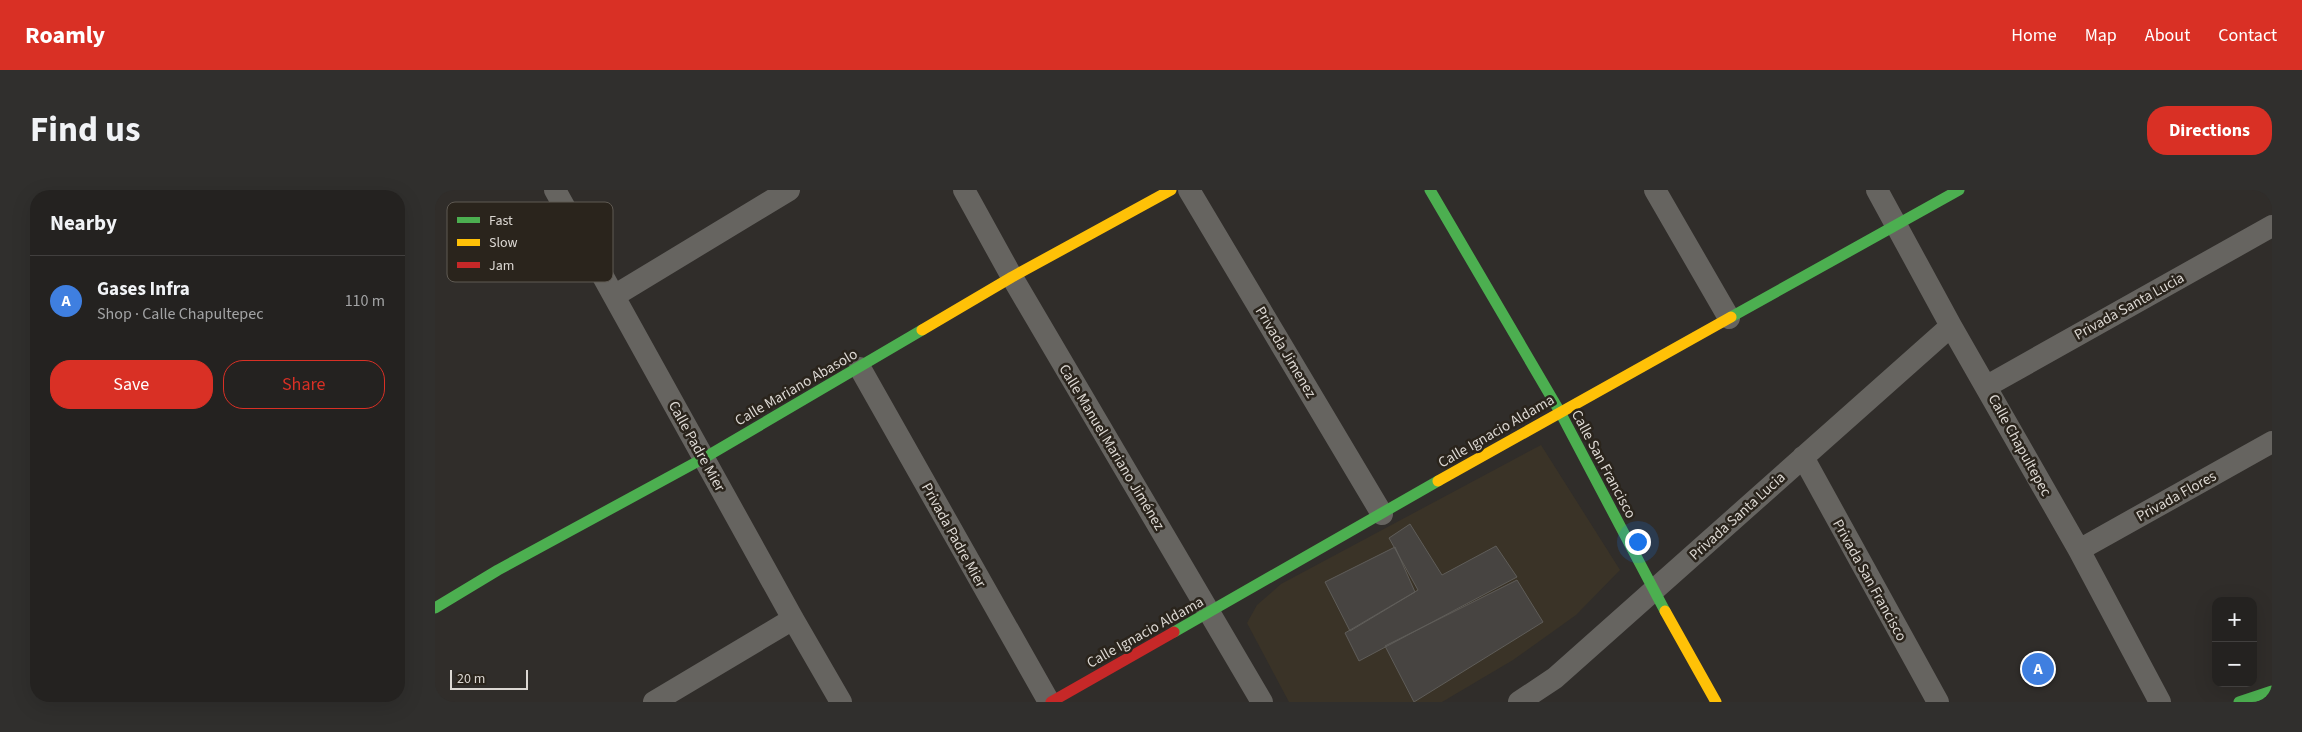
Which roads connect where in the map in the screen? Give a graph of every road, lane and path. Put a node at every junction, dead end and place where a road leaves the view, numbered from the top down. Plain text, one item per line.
1 (555, 190) edge
2 (789, 190) edge
3 (964, 190) edge
4 (1171, 190) edge
5 (1189, 190) edge
6 (1430, 190) edge
7 (1655, 190) edge
8 (1877, 190) edge
9 (1959, 190) edge
10 (562, 202) edge
11 (1896, 224) junction
12 (2272, 226) edge
13 (1012, 277) junction
14 (606, 282) edge
15 (614, 296) junction
16 (1729, 318) junction
17 (1951, 326) junction
18 (860, 368) junction
19 (1987, 386) junction
20 (1560, 412) junction
21 (2272, 442) edge
22 (1803, 457) junction
23 (704, 458) junction
24 (1382, 514) junction
25 (2079, 550) junction
26 (1654, 591) junction
27 (435, 608) edge
28 (1211, 612) junction
29 (793, 619) junction
30 (2272, 691) edge
31 (654, 702) edge
32 (841, 702) edge
33 (1050, 702) edge
34 (1262, 702) edge
35 (1519, 702) edge
36 (1716, 702) edge
37 (1938, 702) edge
38 (2160, 702) edge
39 (2239, 702) edge

1 - 10 street, Calle Padre Mier
2 - 15 street
3 - 13 street, Calle Manuel Mariano Jiménez
4 - 13 street, Calle Mariano Abasolo
5 - 24 street, Privada Jimenez
6 - 20 street, Calle San Francisco
7 - 16 street
8 - 11 street, Calle Chapultepec
9 - 11 street, Calle Ignacio Aldama
11 - 16 street, Calle Ignacio Aldama
11 - 17 street, Calle Chapultepec
12 - 19 street, Privada Santa Lucia
13 - 18 street, Calle Mariano Abasolo
13 - 28 street, Calle Manuel Mariano Jiménez
14 - 15 street, Calle Padre Mier
15 - 23 street, Calle Padre Mier
16 - 20 street, Calle Ignacio Aldama
17 - 19 street, Calle Chapultepec
17 - 22 street, Privada Santa Lucia
18 - 23 street, Calle Mariano Abasolo
18 - 33 street, Privada Padre Mier
19 - 25 street, Calle Chapultepec
20 - 24 street, Calle Ignacio Aldama
20 - 26 street, Calle San Francisco
21 - 25 street, Privada Flores
22 - 26 street, Privada Santa Lucia
22 - 37 street, Privada San Francisco
23 - 27 street, Calle Mariano Abasolo
23 - 29 street, Calle Padre Mier
24 - 28 street, Calle Ignacio Aldama
25 - 38 street, Calle Chapultepec
26 - 35 street, Privada Santa Lucia
26 - 36 street, Calle San Francisco
28 - 33 street, Calle Ignacio Aldama
28 - 34 street, Calle Manuel Mariano Jiménez
29 - 31 street
29 - 32 street, Calle Padre Mier
30 - 39 street

